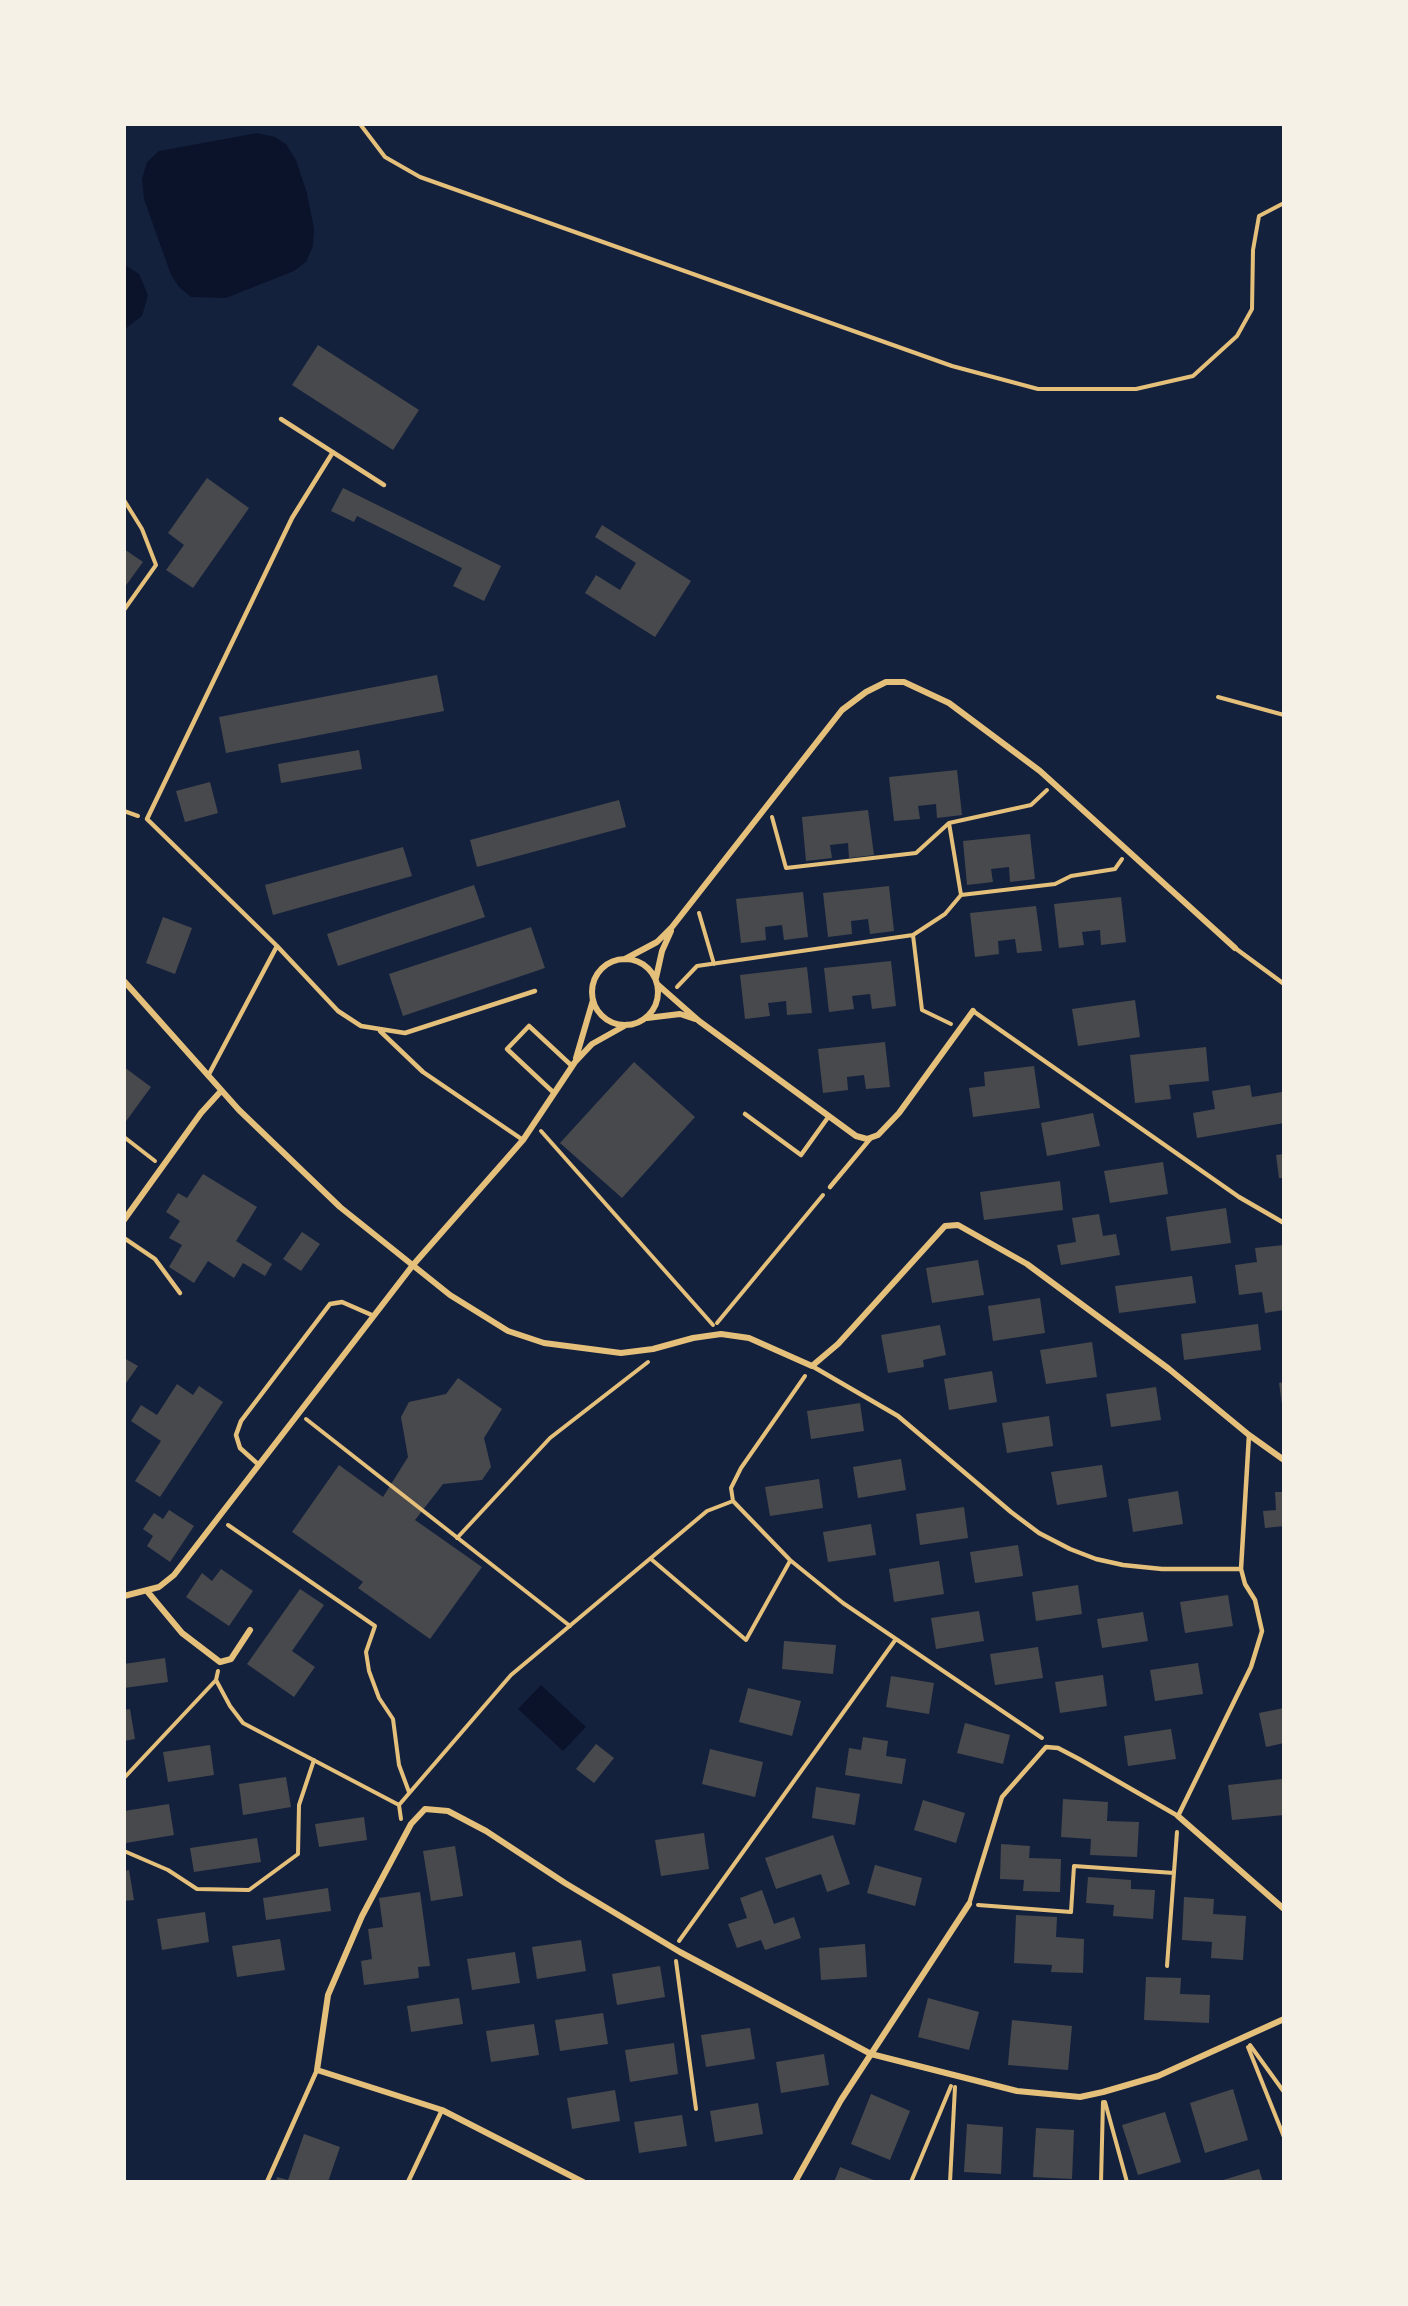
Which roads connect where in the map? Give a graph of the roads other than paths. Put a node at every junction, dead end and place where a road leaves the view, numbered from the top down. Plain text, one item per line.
1 (281, 419) dead end
2 (333, 453) junction
3 (384, 485) dead end
4 (672, 927) junction
5 (277, 946) junction
6 (1235, 948) joint
7 (625, 959) junction
8 (124, 981) edge
9 (656, 982) junction
10 (1284, 984) edge
11 (535, 991) dead end
12 (594, 1000) junction
13 (973, 1011) joint
14 (646, 1018) junction
15 (699, 1021) junction
16 (626, 1025) junction
17 (380, 1031) junction
18 (574, 1064) junction
19 (208, 1076) junction
20 (221, 1091) junction
21 (554, 1093) junction
22 (745, 1114) dead end
23 (829, 1116) junction
24 (871, 1137) junction
25 (523, 1140) junction
26 (830, 1187) road end
27 (124, 1220) edge
28 (1284, 1223) edge
29 (124, 1238) edge
30 (413, 1265) junction
31 (180, 1293) dead end
32 (374, 1316) junction
33 (812, 1366) junction
34 (1249, 1435) junction
35 (1284, 1460) edge
36 (259, 1465) junction
37 (1241, 1569) junction
38 (147, 1591) junction
39 (124, 1596) edge
40 (250, 1630) dead end
41 (1178, 1816) junction
42 (969, 1904) joint
43 (1284, 1909) edge
44 (1284, 2019) edge
45 (871, 2054) junction
46 (317, 2070) junction
47 (442, 2110) junction
48 (267, 2181) edge
49 (408, 2181) edge
50 (584, 2181) edge
51 (795, 2181) edge

1 - 2 lane
2 - 3 lane
2 - 5 lane
4 - 6 street
4 - 7 street
4 - 9 street
5 - 17 lane
5 - 19 lane
6 - 10 lane
7 - 9 street
7 - 12 street
8 - 19 street
9 - 14 street
9 - 15 street
11 - 17 lane
12 - 16 street
12 - 18 street
13 - 24 street
13 - 28 lane
14 - 15 street
14 - 16 street
15 - 23 street
16 - 18 street
17 - 25 lane
18 - 21 street
18 - 21 lane
19 - 20 street
20 - 27 street
20 - 30 street
21 - 25 street
22 - 23 lane
23 - 24 street
24 - 26 lane
25 - 30 street
29 - 31 lane
30 - 32 street
30 - 33 street
32 - 36 street
32 - 36 lane
33 - 34 street
33 - 37 lane
34 - 35 street
34 - 37 lane
36 - 38 street
37 - 41 lane
38 - 39 street
38 - 40 street
41 - 42 lane
41 - 43 street
42 - 45 street
44 - 45 street
45 - 46 street
45 - 51 street
46 - 47 street
46 - 48 lane
47 - 49 lane
47 - 50 street

